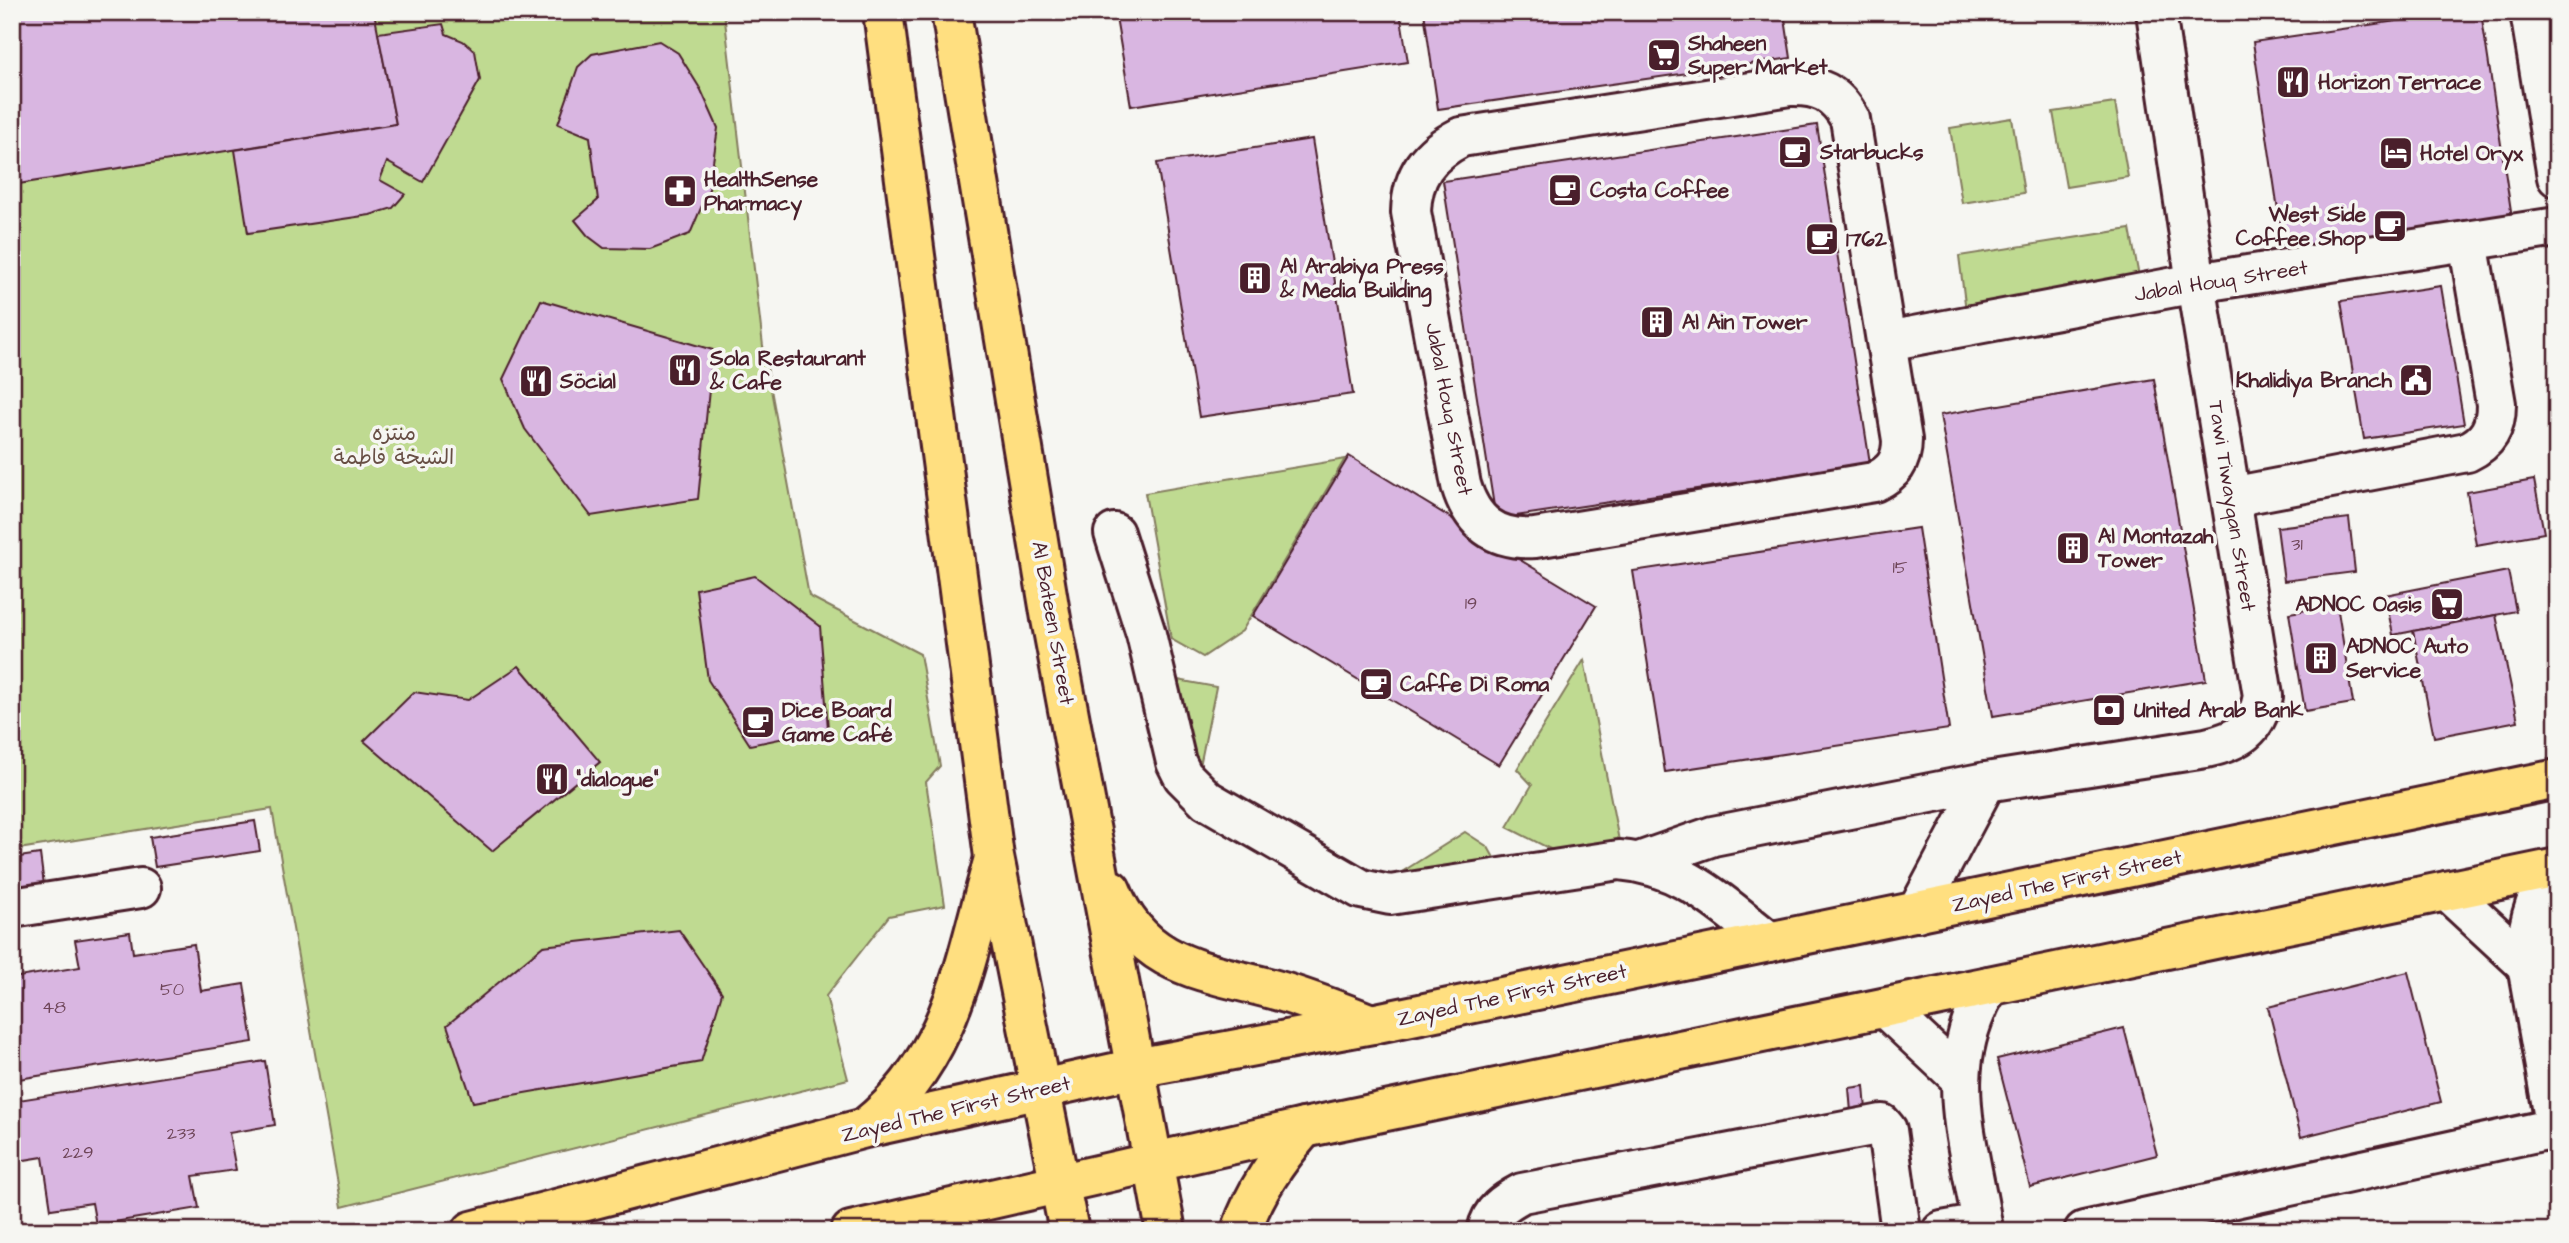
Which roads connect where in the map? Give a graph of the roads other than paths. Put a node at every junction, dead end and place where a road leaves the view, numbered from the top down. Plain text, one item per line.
1 (883, 12) edge
2 (951, 12) edge
3 (2156, 12) edge
4 (2530, 12) edge
5 (2557, 177) edge
6 (2557, 227) edge
7 (2468, 241) junction
8 (2196, 284) junction
9 (1887, 341) junction
10 (2231, 497) junction
11 (1114, 533) dead end
12 (2557, 779) edge
13 (1986, 782) junction
14 (1091, 842) junction
15 (994, 857) junction
16 (1639, 862) junction
17 (2554, 869) edge
18 (141, 888) dead end
19 (2447, 891) junction
20 (12, 908) edge
21 (1917, 912) junction
22 (1770, 942) junction
23 (2527, 965) junction
24 (1989, 986) junction
25 (1885, 1008) junction
26 (1372, 1024) junction
27 (1136, 1068) junction
28 (1959, 1077) junction
29 (1041, 1089) junction
30 (865, 1128) junction
31 (1304, 1128) junction
32 (2556, 1131) edge
33 (1154, 1161) junction
34 (1059, 1183) junction
35 (2166, 1222) edge
36 (1982, 1228) edge
37 (472, 1231) edge
38 (851, 1231) edge
39 (1069, 1231) edge
40 (1166, 1231) edge
41 (1241, 1231) edge
42 (1488, 1231) edge
43 (1901, 1231) edge
44 (1942, 1231) edge
45 (2084, 1231) edge

1 - 15 main road
2 - 14 main road, Al Bateen Street
3 - 8 street, Tawi Tiwayqan Street
4 - 5 street
6 - 7 street, Jabal Houq Street
7 - 8 street, Jabal Houq Street
7 - 10 street
8 - 9 street, Jabal Houq Street
8 - 10 street, Tawi Tiwayqan Street
9 - 9 street, Jabal Houq Street
10 - 13 street, Tawi Tiwayqan Street
11 - 16 street
12 - 21 main road, Zayed The First Street
13 - 16 street, Tawi Tiwayqan Street
13 - 21 street
14 - 26 main road
14 - 27 main road, Al Bateen Street
15 - 29 main road
15 - 30 main road
16 - 22 street
17 - 19 main road
17 - 23 street
18 - 20 street
19 - 23 street
19 - 24 main road
21 - 22 main road, Zayed The First Street
22 - 26 main road, Zayed The First Street
23 - 32 street
24 - 25 main road
24 - 28 street
25 - 28 street
25 - 31 main road
26 - 27 main road, Zayed The First Street
27 - 29 main road, Zayed The First Street
27 - 33 main road, Al Bateen Street
28 - 36 street
29 - 30 main road, Zayed The First Street
29 - 34 main road
30 - 37 main road, Zayed The First Street
31 - 33 main road
31 - 41 main road
32 - 35 street
33 - 34 main road
33 - 40 main road, Al Bateen Street
34 - 38 main road
34 - 39 main road
35 - 45 street
36 - 44 street
42 - 43 street

